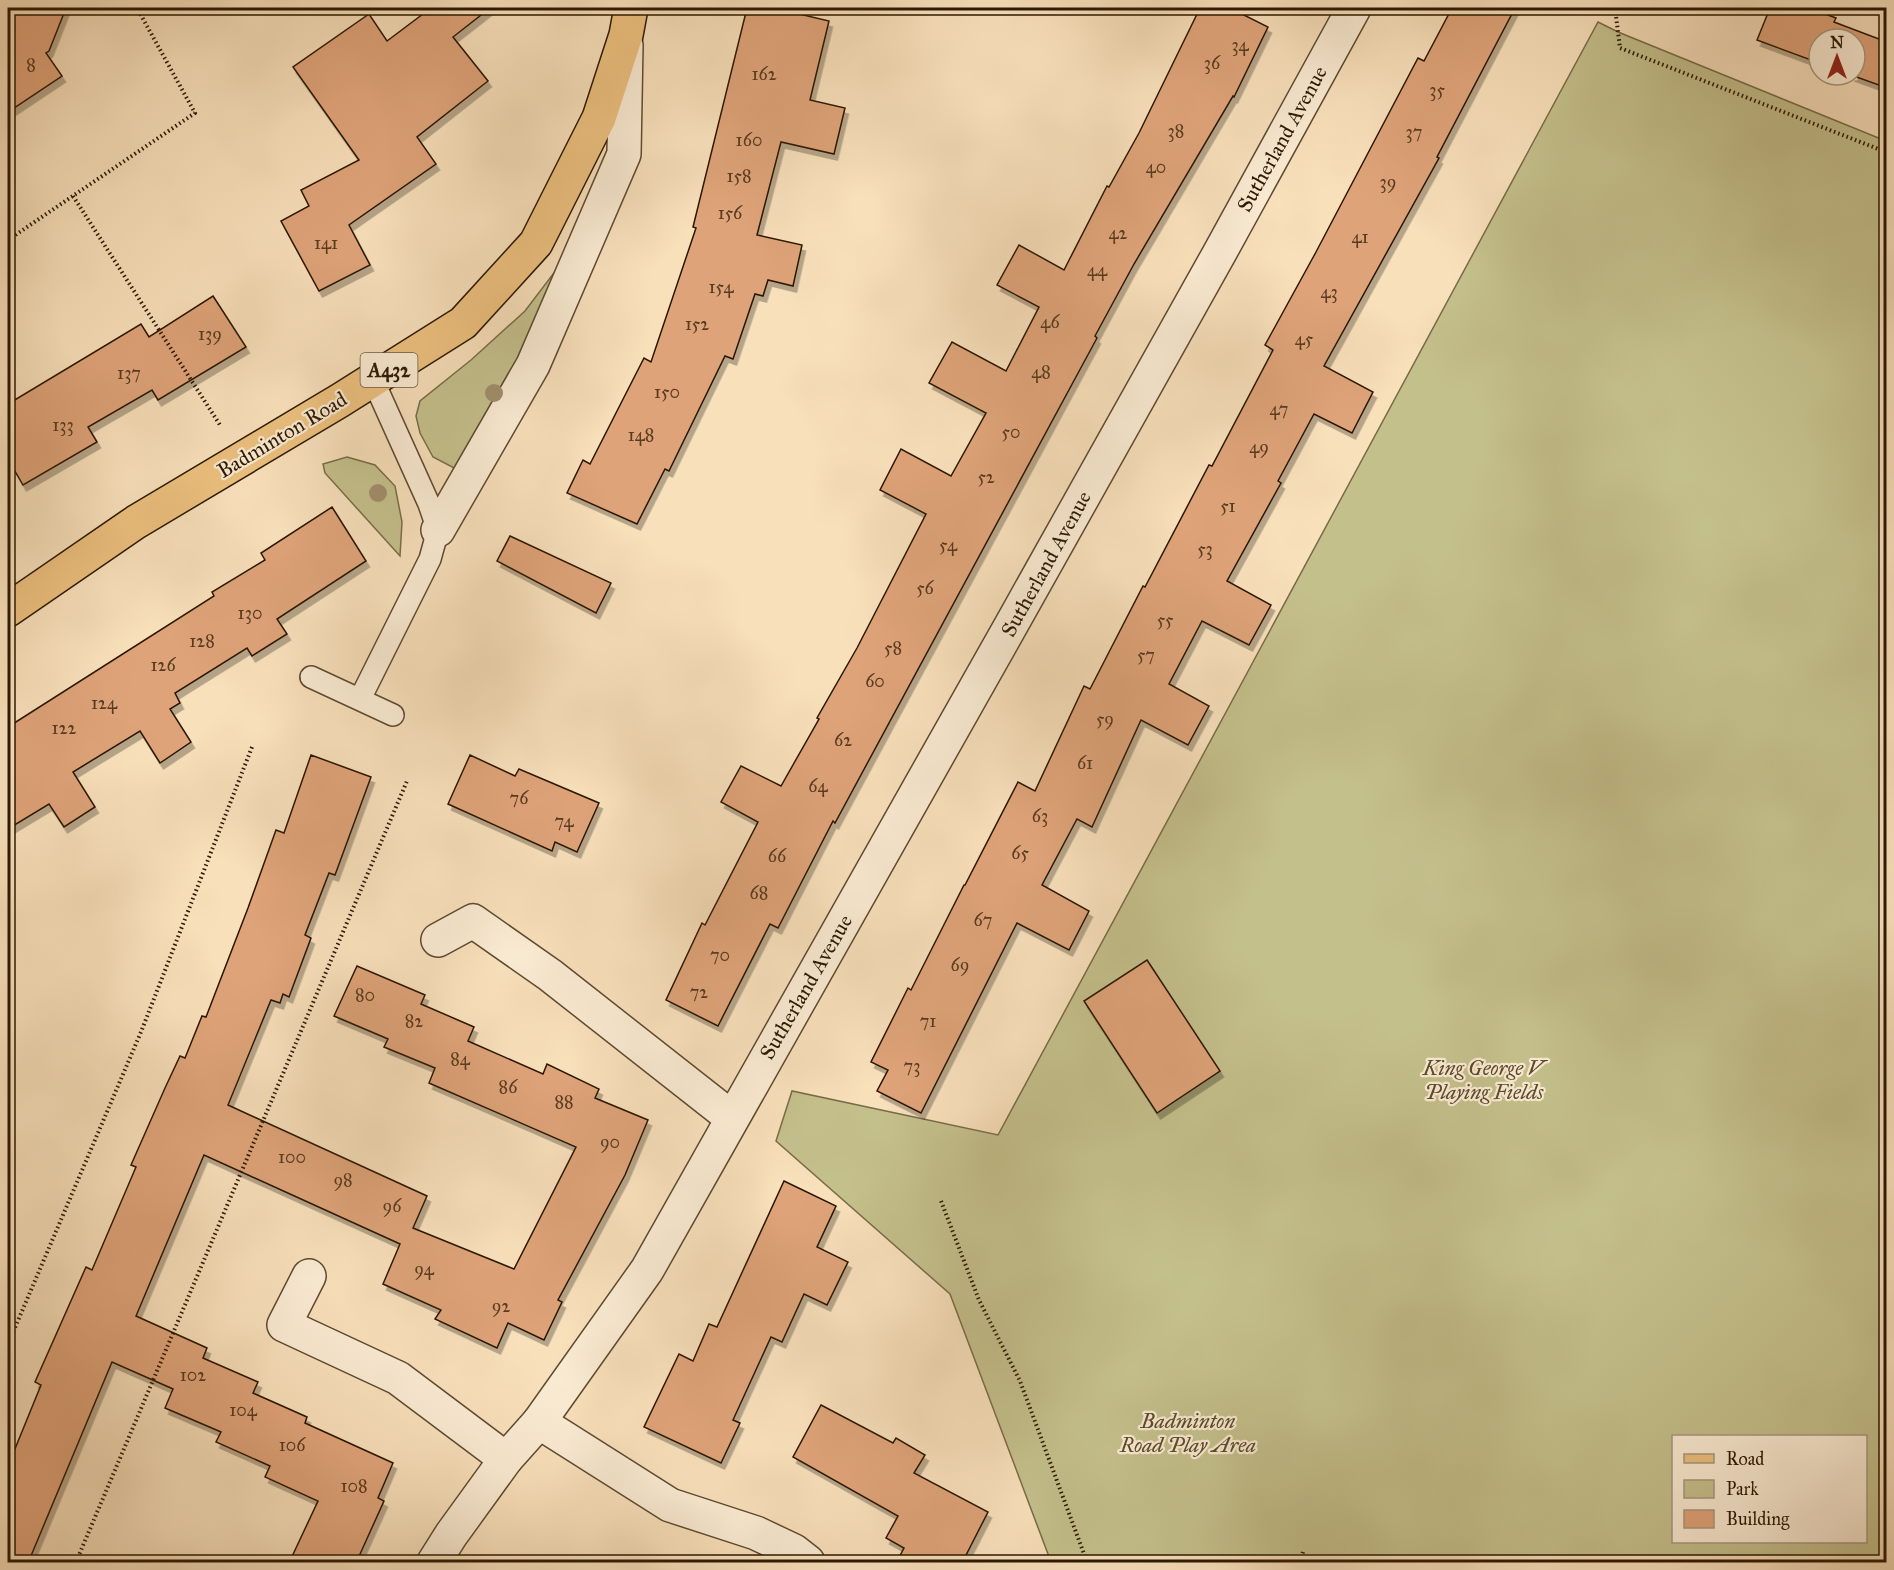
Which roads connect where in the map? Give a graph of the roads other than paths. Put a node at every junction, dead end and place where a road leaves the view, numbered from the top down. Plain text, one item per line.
1 (1354, 8) edge
2 (629, 21) edge
3 (373, 380) junction
4 (438, 530) junction
5 (8, 610) edge
6 (311, 677) dead end
7 (360, 699) junction
8 (393, 715) dead end
9 (438, 940) dead end
10 (732, 1118) junction
11 (309, 1276) dead end
12 (538, 1422) junction
13 (506, 1459) junction
14 (434, 1563) edge
15 (808, 1563) edge

1 - 10 street, Sutherland Avenue
2 - 3 main road, Badminton Road / A432
2 - 4 street
3 - 4 lane
3 - 5 main road, Badminton Road / A432
4 - 7 lane
6 - 7 lane
7 - 8 lane
9 - 10 street
10 - 12 street, Sutherland Avenue
11 - 13 street
12 - 13 street, Sutherland Avenue
12 - 15 street
13 - 14 street, Sutherland Avenue

